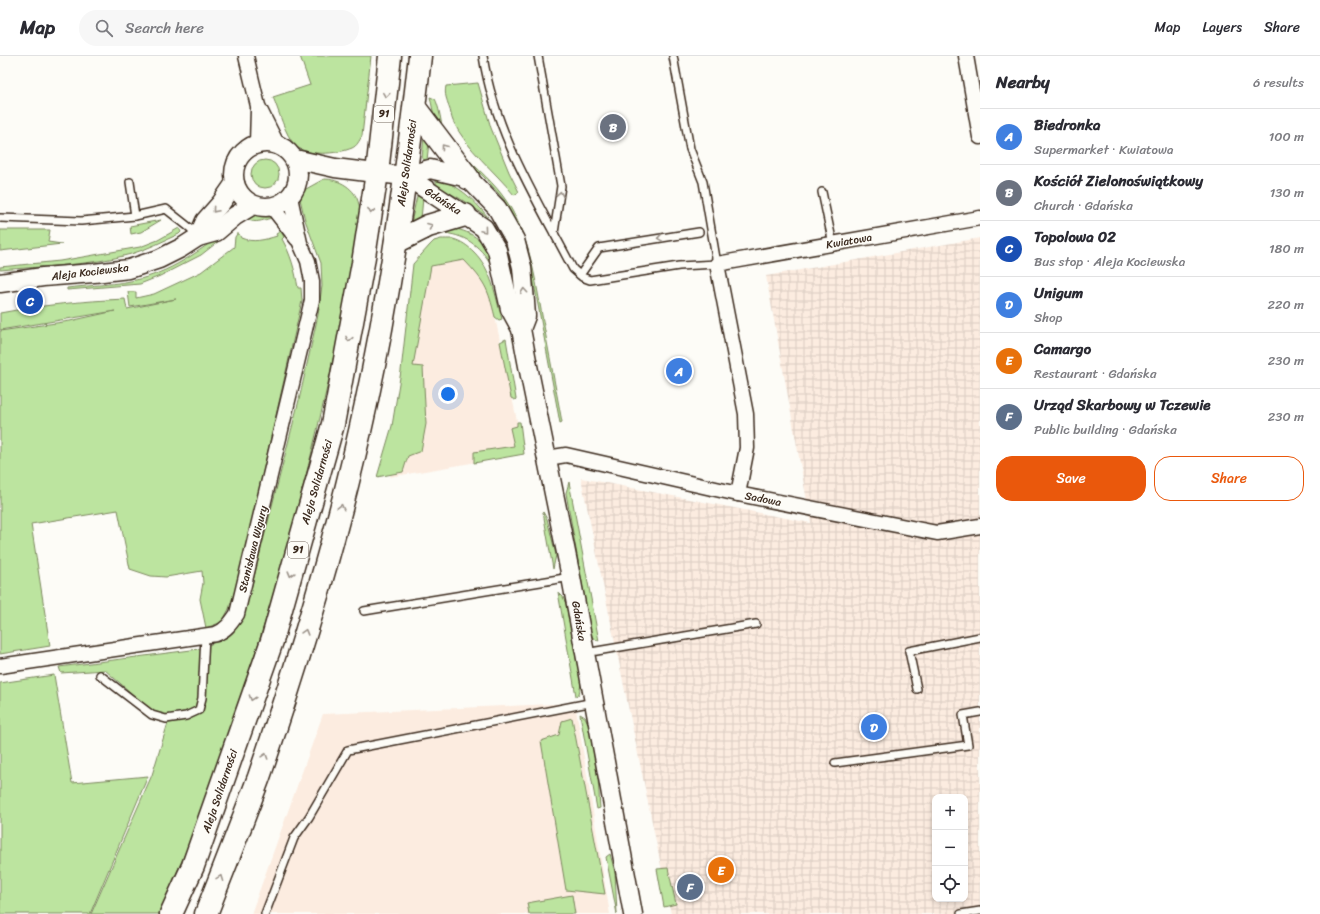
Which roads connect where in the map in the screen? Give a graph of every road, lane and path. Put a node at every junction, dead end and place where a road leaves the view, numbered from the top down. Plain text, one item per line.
1 (246, 56) edge
2 (390, 56) edge
3 (420, 56) edge
4 (483, 56) edge
5 (538, 56) edge
6 (673, 56) edge
7 (966, 56) edge
8 (258, 106) junction
9 (415, 108) junction
10 (980, 137) edge
11 (257, 143) junction
12 (277, 144) junction
13 (295, 159) junction
14 (332, 168) junction
15 (377, 173) junction
16 (406, 176) junction
17 (468, 178) junction
18 (298, 181) junction
19 (130, 182) dead end
20 (235, 184) junction
21 (822, 192) dead end
22 (290, 197) junction
23 (253, 205) junction
24 (272, 207) junction
25 (466, 215) junction
26 (135, 216) junction
27 (0, 218) edge
28 (980, 218) edge
29 (699, 232) dead end
30 (554, 233) junction
31 (198, 237) junction
32 (396, 242) junction
33 (300, 243) junction
34 (833, 244) junction
35 (717, 264) junction
36 (580, 275) junction
37 (0, 284) edge
38 (521, 329) junction
39 (547, 458) junction
40 (738, 494) junction
41 (980, 526) edge
42 (571, 577) junction
43 (364, 611) dead end
44 (756, 624) dead end
45 (205, 636) junction
46 (980, 637) edge
47 (585, 653) junction
48 (0, 666) edge
49 (100, 675) dead end
50 (916, 690) dead end
51 (594, 702) junction
52 (980, 712) edge
53 (836, 763) dead end
54 (980, 911) edge
55 (171, 914) edge
56 (206, 914) edge
57 (265, 914) edge
58 (633, 914) edge
59 (961, 914) edge

1 - 8 street
2 -> 15 main road, Aleja Solidarności / 91
3 - 9 main road, Aleja Solidarności
4 - 30 lane
30 -> 5 lane
6 - 35 lane
7 - 10 street
8 - 11 street
8 - 12 street
9 - 16 main road, Aleja Solidarności
17 -> 9 main road
11 - 12 street
11 - 20 street
12 - 13 street
13 - 14 street
13 - 18 street
14 - 15 street
14 - 18 street
15 - 16 street
15 -> 55 main road, Aleja Solidarności / 91
16 - 17 street, Gdańska
16 - 25 street, Gdańska
16 - 32 main road, Aleja Solidarności
38 -> 17 street, Gdańska
18 - 22 street
19 - 26 lane
20 - 23 street
20 -> 31 street
21 - 34 lane
22 - 24 street
22 - 33 street, Stanisława Wigury
23 - 24 street
23 - 31 street, Aleja Kociewska
24 - 33 street, Stanisława Wigury
32 -> 25 main road
25 -> 38 street, Gdańska
26 - 27 lane
26 - 31 lane
28 - 34 street, Kwiatowa
29 -> 36 lane
30 - 36 lane
31 - 37 street, Aleja Kociewska
56 -> 32 main road, Aleja Solidarności
33 - 45 street, Stanisława Wigury
34 - 35 street, Kwiatowa
35 - 36 lane, Kwiatowa
35 - 40 street
38 - 39 street, Gdańska
39 - 40 street, Sadowa
39 - 42 street, Gdańska
40 - 41 street, Sadowa
42 - 43 lane
42 - 47 street, Gdańska
44 - 47 lane
45 - 48 street, Stanisława Wigury
45 - 49 lane
46 - 50 lane
47 - 51 street, Gdańska
51 - 57 lane
51 - 58 street, Gdańska
52 - 53 lane
54 - 59 lane

